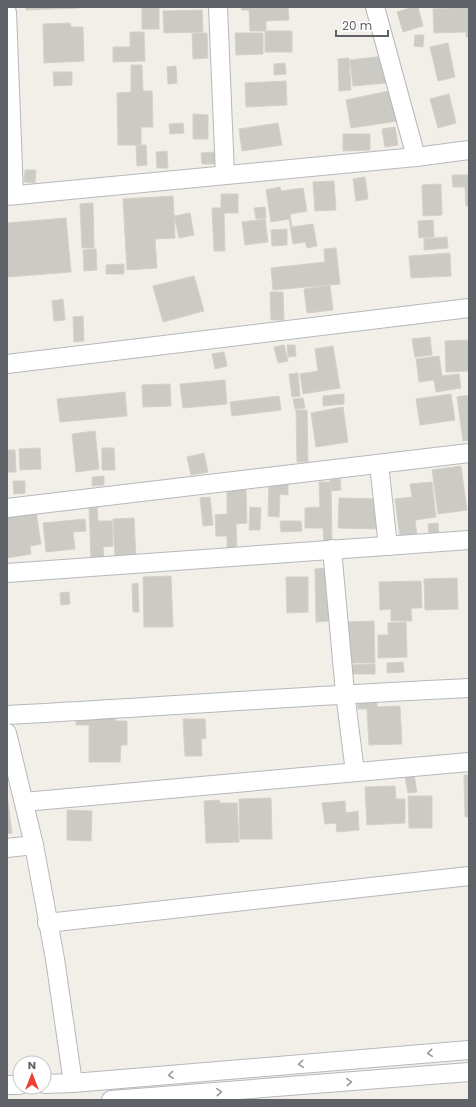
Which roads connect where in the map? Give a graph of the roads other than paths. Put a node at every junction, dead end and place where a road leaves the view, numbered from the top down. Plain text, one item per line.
1 (218, 7) edge
2 (375, 7) edge
3 (7, 12) edge
4 (8, 67) edge
5 (469, 150) edge
6 (416, 157) junction
7 (226, 175) junction
8 (10, 195) edge
9 (469, 308) edge
10 (7, 364) edge
11 (469, 452) edge
12 (379, 464) junction
13 (7, 508) edge
14 (469, 540) edge
15 (388, 546) junction
16 (332, 549) junction
17 (7, 574) edge
18 (469, 688) edge
19 (345, 694) junction
20 (7, 715) edge
21 (7, 733) edge
22 (469, 762) edge
23 (355, 772) junction
24 (24, 802) junction
25 (34, 845) junction
26 (7, 848) edge
27 (469, 876) edge
28 (47, 923) junction
29 (469, 1050) edge
30 (469, 1072) edge
31 (74, 1083) junction
32 (52, 1084) edge
33 (111, 1100) edge

1 - 7 street
2 - 6 street
3 - 4 street
4 - 8 street
5 - 6 street
6 - 7 street
7 - 8 street
9 - 10 street
11 - 12 street
12 - 13 street
12 - 15 street
14 - 15 street
15 - 16 street
16 - 17 street
16 - 19 street
18 - 19 street
19 - 20 street
19 - 23 street
21 - 24 street
22 - 23 street
23 - 24 street
24 - 25 street
25 - 26 street
25 - 28 street
27 - 28 street
28 - 31 street
29 -> 31 street
33 -> 30 street
31 - 32 street

